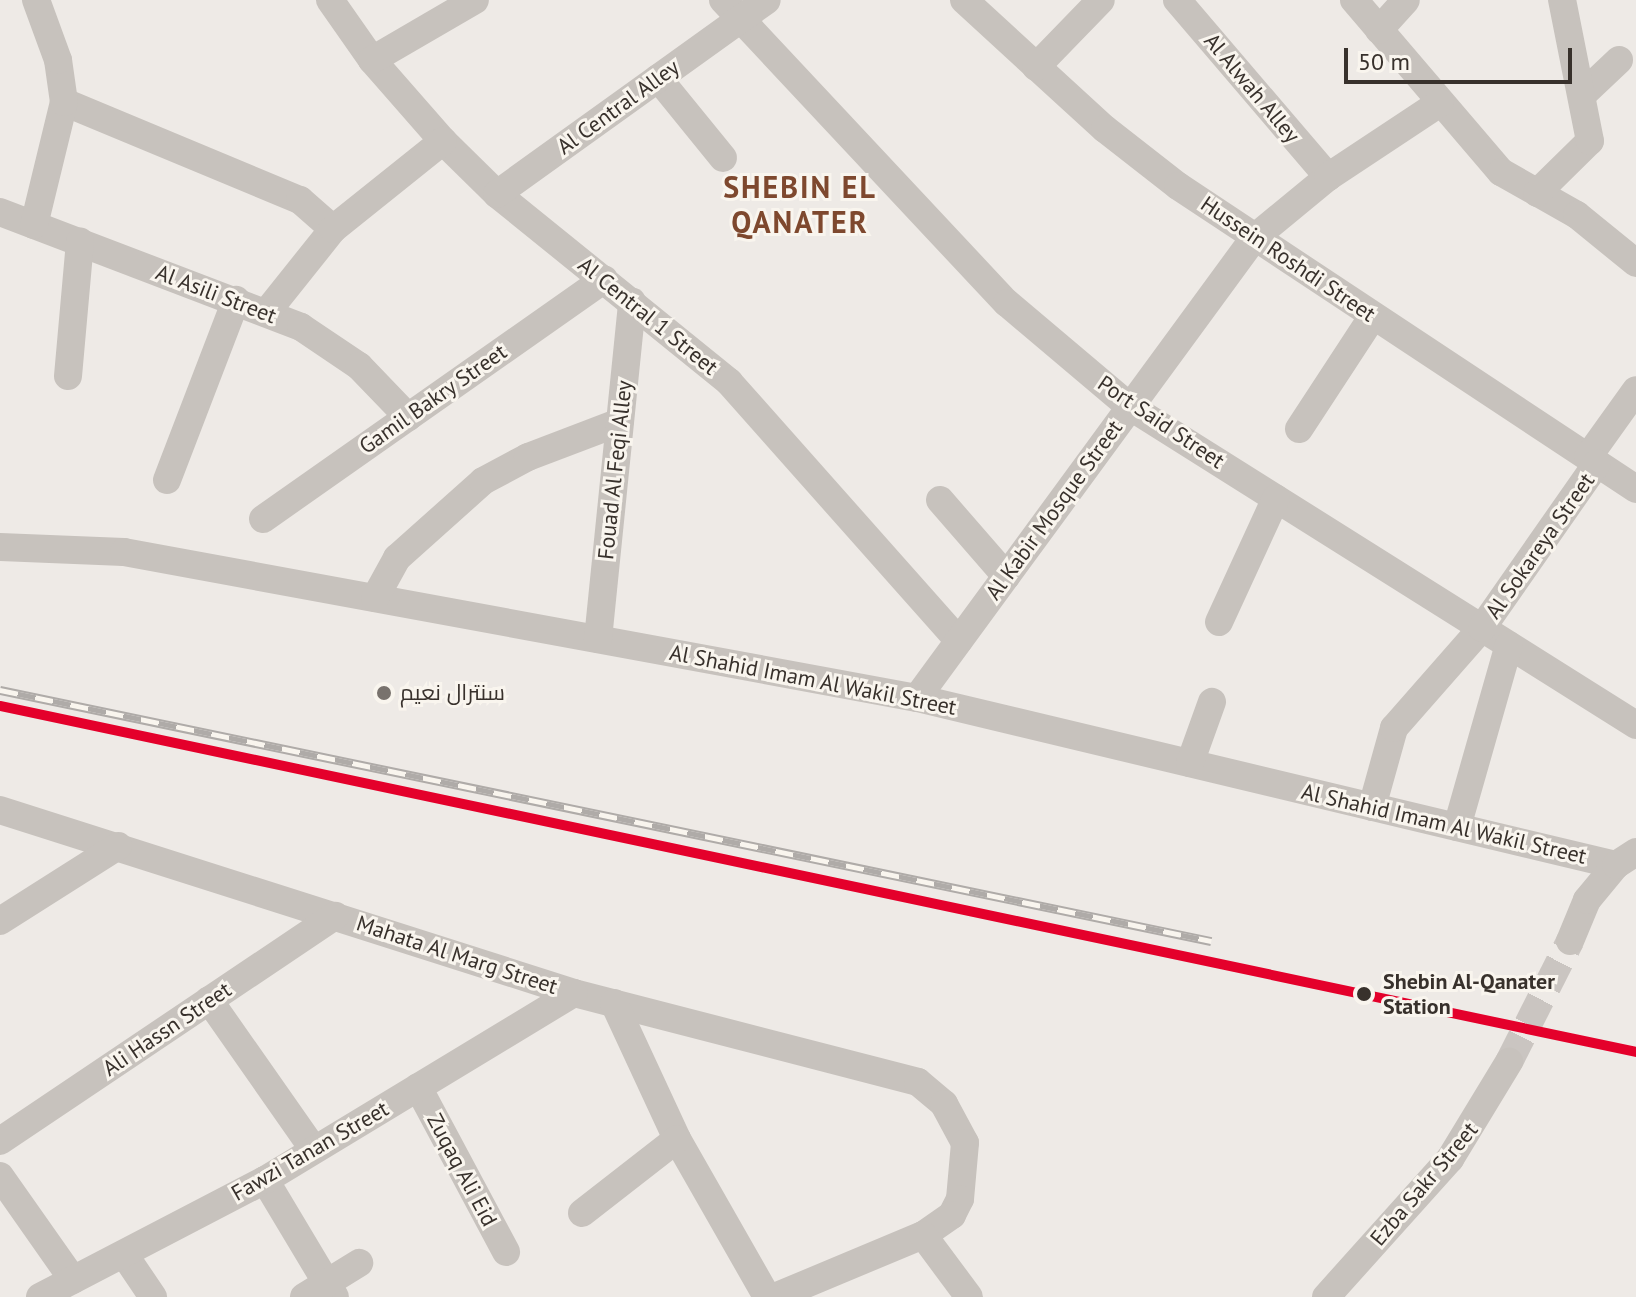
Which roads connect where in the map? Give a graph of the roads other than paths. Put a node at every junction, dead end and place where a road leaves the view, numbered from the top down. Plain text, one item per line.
1 (36, 0) edge
2 (330, 0) edge
3 (475, 0) edge
4 (767, 0) edge
5 (964, 0) edge
6 (1101, 0) edge
7 (1177, 0) edge
8 (1354, 0) edge
9 (1406, 0) edge
10 (1564, 1) edge
11 (731, 10) edge
12 (1379, 30) junction
13 (372, 60) junction
14 (1619, 60) dead end
15 (1036, 67) junction
16 (658, 78) junction
17 (1582, 95) junction
18 (64, 102) junction
19 (1440, 103) junction
20 (443, 141) junction
21 (723, 158) dead end
22 (1328, 177) junction
23 (1537, 193) junction
24 (497, 194) junction
25 (0, 212) edge
26 (34, 225) junction
27 (333, 229) junction
28 (1254, 238) junction
29 (80, 242) junction
30 (1633, 255) edge
31 (604, 279) junction
32 (236, 300) junction
33 (632, 302) junction
34 (266, 313) junction
35 (1373, 316) junction
36 (68, 376) dead end
37 (1636, 390) edge
38 (1129, 406) junction
39 (408, 417) junction
40 (620, 422) junction
41 (1299, 429) dead end
42 (1593, 460) junction
43 (167, 480) dead end
44 (1636, 489) edge
45 (1276, 498) junction
46 (940, 500) dead end
47 (263, 519) dead end
48 (0, 547) edge
49 (1006, 576) junction
50 (375, 598) junction
51 (1219, 622) dead end
52 (1482, 628) junction
53 (598, 639) junction
54 (959, 641) junction
55 (1509, 645) junction
56 (917, 698) junction
57 (1212, 702) dead end
58 (1636, 725) edge
59 (1190, 763) junction
60 (1372, 807) junction
61 (0, 810) edge
62 (1457, 827) junction
63 (118, 846) junction
64 (1626, 858) edge
65 (335, 916) junction
66 (0, 921) edge
67 (1570, 941) tunnel mouth
68 (574, 993) junction
69 (209, 1000) junction
70 (614, 1003) junction
71 (1509, 1062) tunnel mouth
72 (418, 1087) junction
73 (677, 1139) junction
74 (0, 1141) edge
75 (314, 1150) junction
76 (0, 1176) edge
77 (265, 1180) junction
78 (582, 1213) dead end
79 (923, 1235) junction
80 (506, 1252) dead end
81 (124, 1254) junction
82 (359, 1263) dead end
83 (73, 1280) junction
84 (322, 1292) edge
85 (1335, 1294) edge
86 (40, 1297) edge
87 (153, 1297) edge
88 (767, 1297) edge
89 (775, 1297) edge
90 (969, 1297) edge

1 - 18 street
2 - 13 street, Al Central 1 Street
3 - 13 street
4 - 11 street, Al Central Alley
5 - 15 street, Hussein Roshdi Street
6 - 15 street
7 - 22 street, Al Alwah Alley
8 - 12 street
9 - 12 street
10 - 17 street
11 - 16 street, Al Central Alley
11 - 38 street, Port Said Street
12 - 19 street
13 - 20 street, Al Central 1 Street
14 - 17 street
15 - 28 street, Hussein Roshdi Street
16 - 21 street
16 - 24 street, Al Central Alley
17 - 23 street
18 - 26 street
18 - 27 street
19 - 22 street, Al Kabir Mosque Street
19 - 23 street
20 - 24 street, Al Central 1 Street
20 - 27 street
22 - 28 street, Al Kabir Mosque Street
23 - 30 street
24 - 31 street, Al Central 1 Street
25 - 26 street, Al Asili Street
26 - 29 street, Al Asili Street
27 - 34 street
28 - 35 street, Hussein Roshdi Street
28 - 38 street, Al Kabir Mosque Street
29 - 32 street, Al Asili Street
29 - 36 street
31 - 33 street, Al Central 1 Street
31 - 39 street, Gamil Bakry Street
32 - 34 street, Al Asili Street
32 - 43 street
33 - 40 street, Fouad Al Feqi Alley
33 - 54 street, Al Central 1 Street
34 - 39 street, Al Asili Street
35 - 41 street
35 - 42 street, Hussein Roshdi Street
37 - 42 street, Al Sokareya Street
38 - 45 street, Port Said Street
38 - 49 street, Al Kabir Mosque Street
39 - 47 street, Gamil Bakry Street
40 - 50 street
40 - 53 street, Fouad Al Feqi Alley
42 - 44 street, Hussein Roshdi Street
42 - 52 street, Al Sokareya Street
45 - 51 street
45 - 52 street, Port Said Street
46 - 49 street
48 - 50 street, Al Shahid Imam Al Wakil Street
49 - 54 street, Al Kabir Mosque Street
50 - 53 street, Al Shahid Imam Al Wakil Street
52 - 55 street, Port Said Street
52 - 60 street, Al Sokareya Street
53 - 56 street, Al Shahid Imam Al Wakil Street
54 - 56 street, Al Kabir Mosque Street
55 - 58 street, Port Said Street
55 - 62 street
56 - 59 street, Al Shahid Imam Al Wakil Street
57 - 59 street
59 - 60 street, Al Shahid Imam Al Wakil Street
60 - 62 street, Al Shahid Imam Al Wakil Street
61 - 63 street, Mahata Al Marg Street
62 - 64 street, Al Shahid Imam Al Wakil Street
63 - 65 street, Mahata Al Marg Street
63 - 66 street
64 - 67 street
65 - 68 street, Mahata Al Marg Street
65 - 69 street, Ali Hassn Street
68 - 70 street, Mahata Al Marg Street
68 - 72 street, Fawzi Tanan Street
69 - 74 street, Ali Hassn Street
69 - 75 street
70 - 73 street
70 - 79 street, Mahata Al Marg Street
71 - 85 street, Ezba Sakr Street
72 - 75 street, Fawzi Tanan Street
72 - 80 street, Zuqaq Ali Eid
73 - 78 street
73 - 88 street
75 - 77 street, Fawzi Tanan Street
76 - 83 street
77 - 81 street, Fawzi Tanan Street
77 - 84 street
79 - 89 street
79 - 90 street
81 - 83 street, Fawzi Tanan Street
81 - 87 street
82 - 84 street
83 - 86 street, Fawzi Tanan Street

